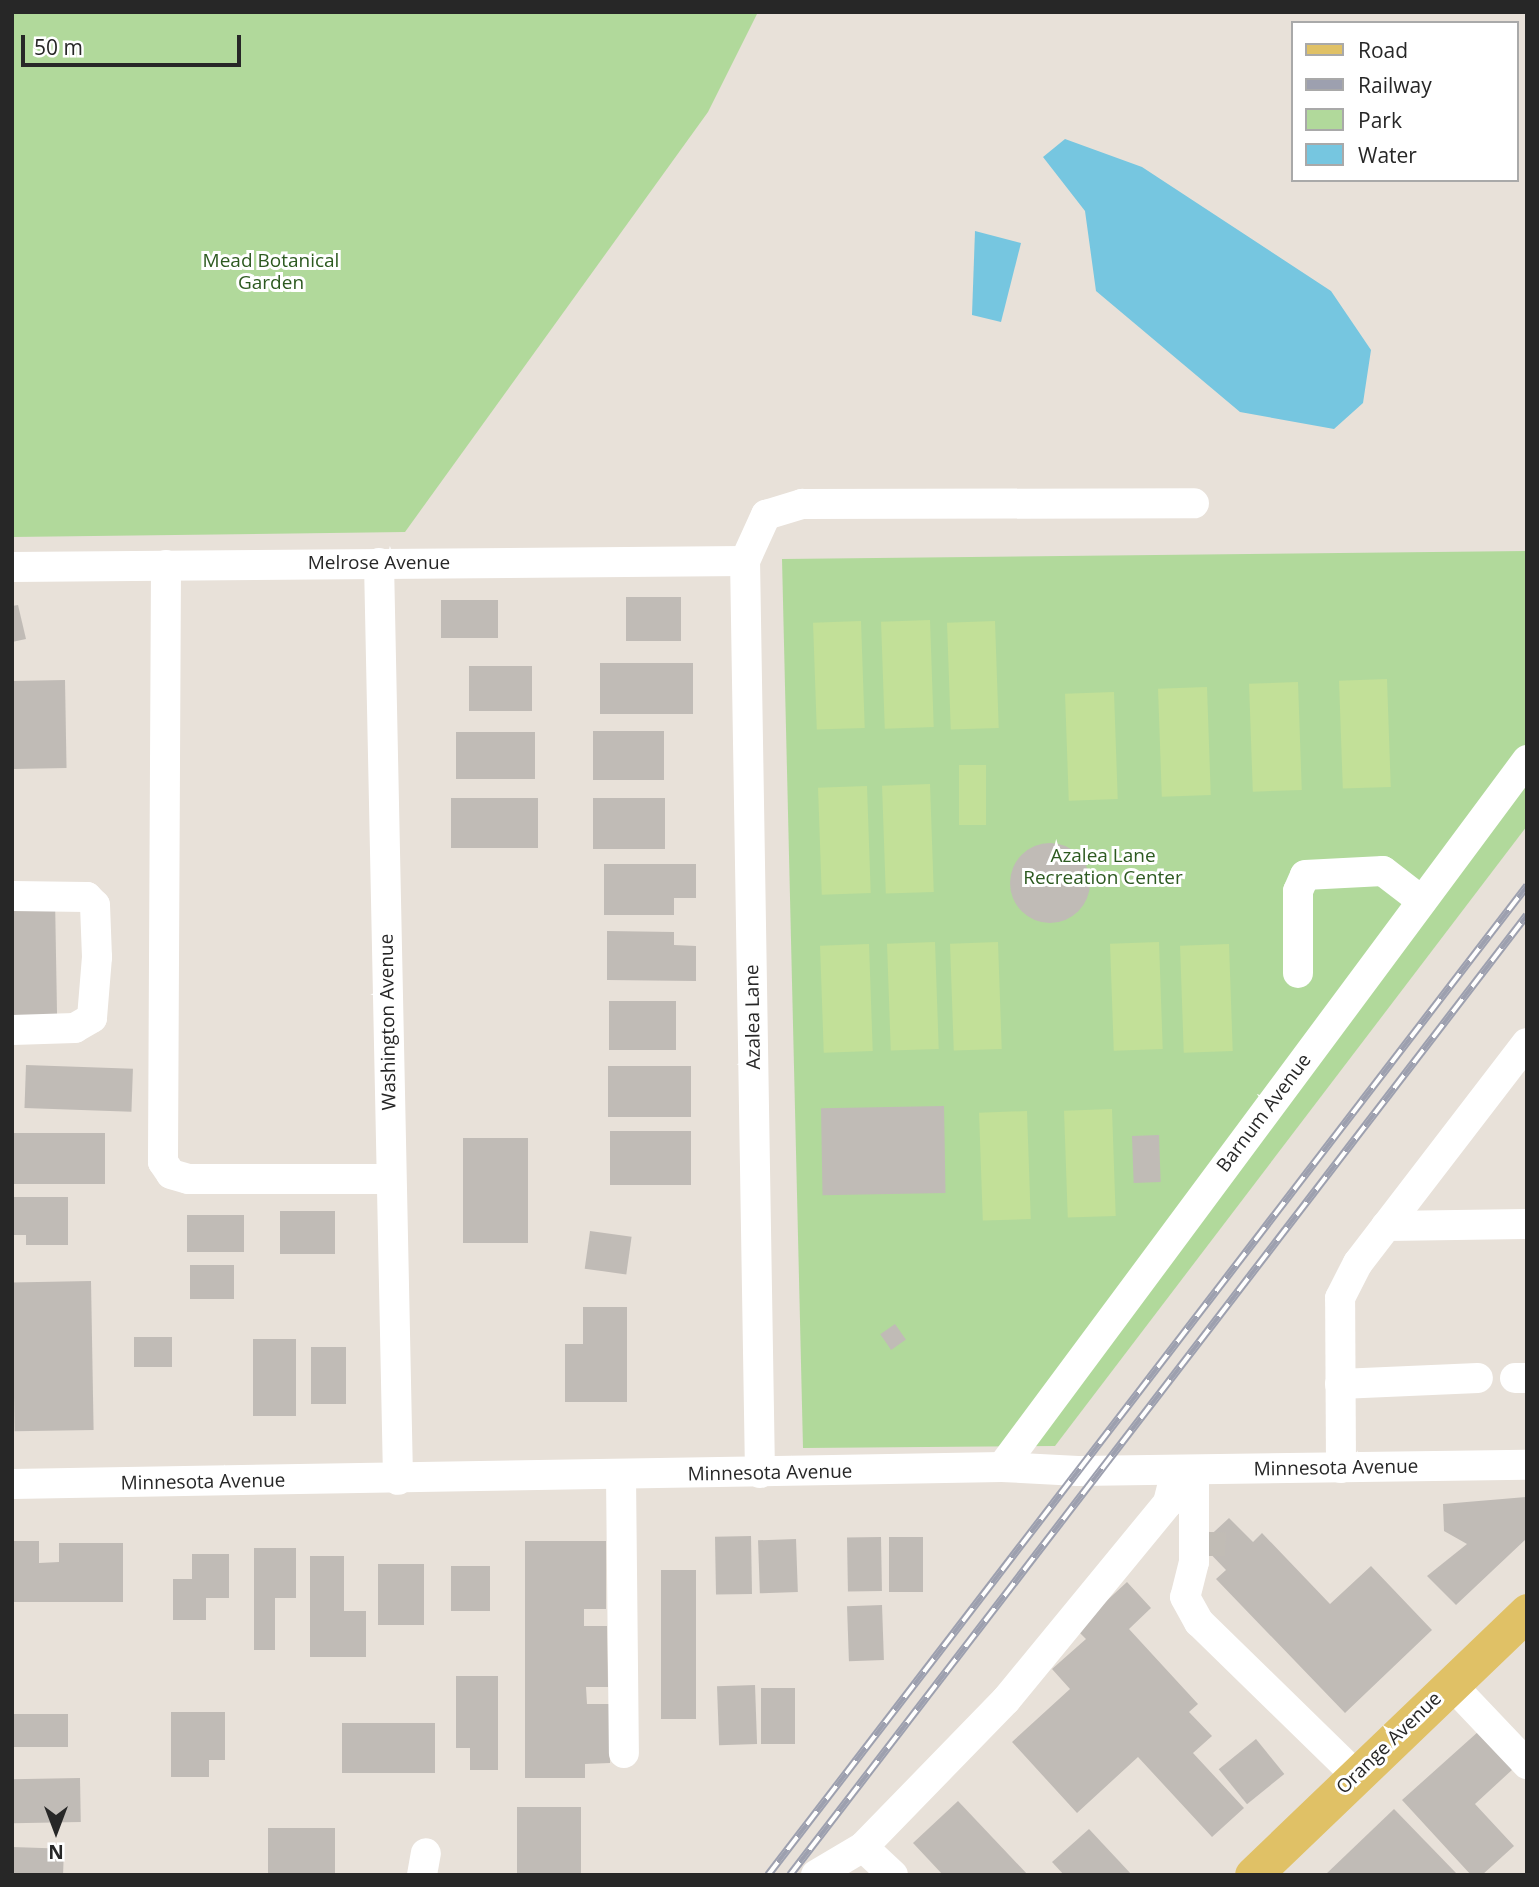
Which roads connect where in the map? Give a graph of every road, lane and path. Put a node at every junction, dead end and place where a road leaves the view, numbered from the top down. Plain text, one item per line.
1 (1194, 503) dead end
2 (746, 561) junction
3 (379, 563) junction
4 (166, 565) junction
5 (12, 566) edge
6 (1527, 760) edge
7 (12, 896) edge
8 (1422, 901) junction
9 (1298, 973) dead end
10 (12, 1030) edge
11 (1527, 1043) edge
12 (391, 1179) junction
13 (1527, 1224) edge
14 (1386, 1226) junction
15 (1478, 1378) dead end
16 (1340, 1384) junction
17 (1527, 1465) edge
18 (1002, 1467) junction
19 (1341, 1468) junction
20 (1194, 1470) junction
21 (760, 1474) junction
22 (621, 1476) junction
23 (398, 1480) junction
24 (12, 1484) edge
25 (1193, 1610) junction
26 (1527, 1612) edge
27 (1450, 1683) junction
28 (625, 1753) dead end
29 (1527, 1764) edge
30 (1356, 1775) junction
31 (863, 1847) junction
32 (816, 1875) edge
33 (893, 1875) edge
34 (1253, 1875) edge

1 - 2 street
2 - 3 street, Melrose Avenue
2 - 21 street, Azalea Lane
3 - 4 street, Melrose Avenue
3 - 12 street, Washington Avenue
4 - 5 street, Melrose Avenue
4 - 12 street
6 - 8 street, Barnum Avenue
7 - 10 street
8 - 9 street
8 - 18 street, Barnum Avenue
11 - 14 street
12 - 23 street, Washington Avenue
13 - 14 street
14 - 16 street
15 - 16 street
16 - 19 street
17 - 19 street, Minnesota Avenue
18 - 20 street, Minnesota Avenue
18 - 21 street, Minnesota Avenue
19 - 20 street, Minnesota Avenue
20 - 25 street
20 - 25 street
20 - 31 street
21 - 22 street, Minnesota Avenue
22 - 23 street, Minnesota Avenue
22 - 28 street
23 - 24 street, Minnesota Avenue
25 - 30 street
26 - 27 main road, Orange Avenue
27 - 29 street
27 - 30 main road, Orange Avenue
30 - 34 main road, Orange Avenue
31 - 32 street
31 - 33 street

